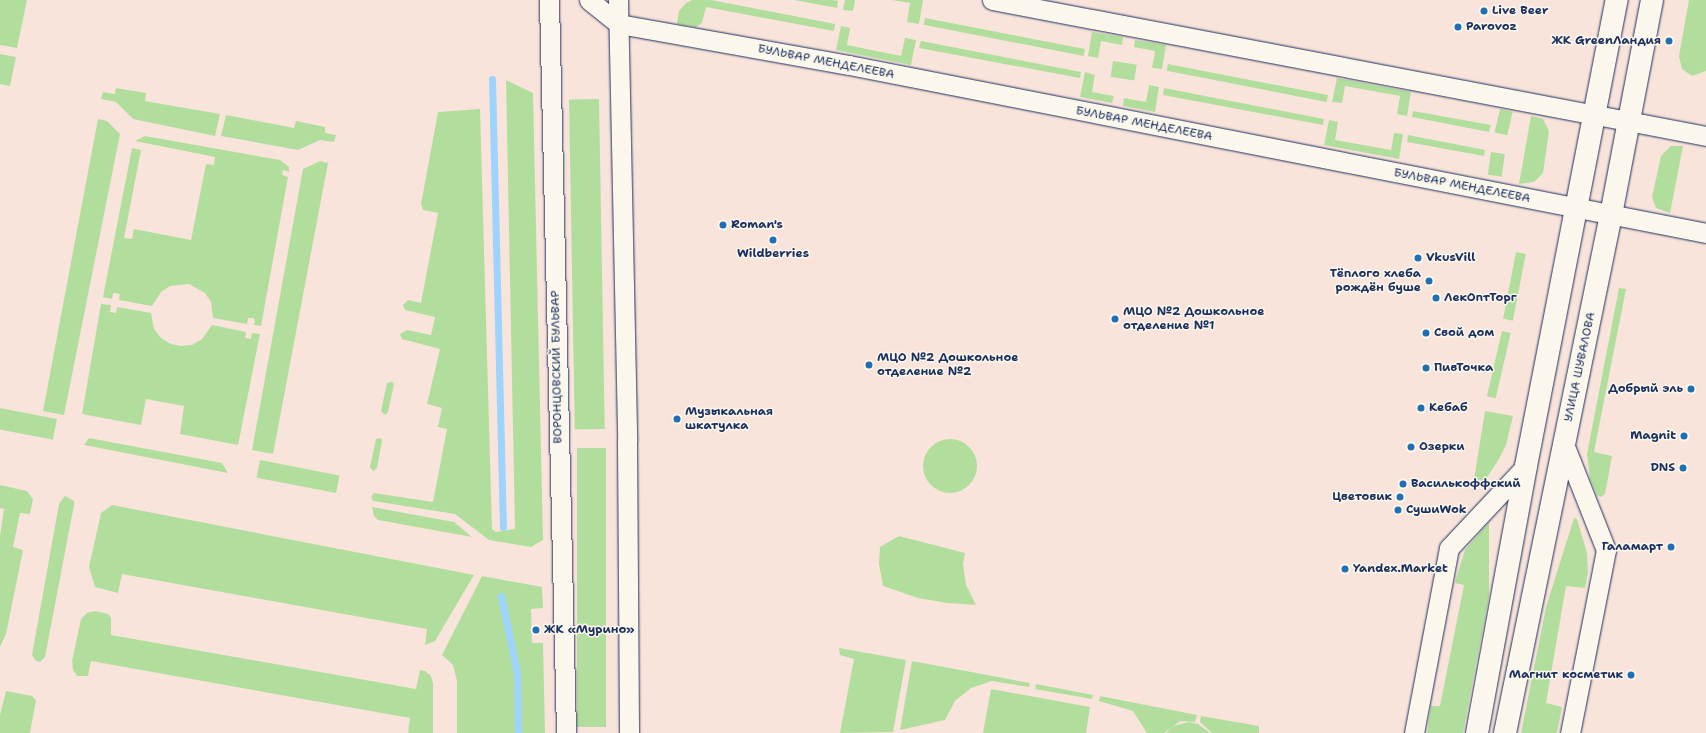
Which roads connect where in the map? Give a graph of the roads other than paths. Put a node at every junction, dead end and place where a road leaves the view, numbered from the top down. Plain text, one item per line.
1 (549, 0) edge
2 (589, 0) edge
3 (618, 0) edge
4 (992, 0) edge
5 (1617, 0) edge
6 (1652, 0) edge
7 (618, 24) junction
8 (1594, 114) junction
9 (1629, 121) junction
10 (1706, 136) edge
11 (1576, 207) junction
12 (1611, 215) junction
13 (1706, 233) edge
14 (1564, 444) junction
15 (1526, 466) junction
16 (566, 733) edge
17 (630, 733) edge
18 (1414, 733) edge
19 (1477, 733) edge
20 (1504, 733) edge
21 (1570, 733) edge

1 - 16 street, ВОРОНЦОВСКИЙ БУЛЬВАР
2 - 7 street, БУЛЬВАР МЕНДЕЛЕЕВА
3 - 7 street
4 - 8 street
5 - 8 street
6 - 9 street, УЛИЦА ШУВАЛОВА
7 - 11 street, БУЛЬВАР МЕНДЕЛЕЕВА
7 - 17 street
8 - 9 street
8 - 11 street
9 - 10 street
9 - 12 street, УЛИЦА ШУВАЛОВА
11 - 12 street, БУЛЬВАР МЕНДЕЛЕЕВА
11 - 15 street
12 - 13 street, БУЛЬВАР МЕНДЕЛЕЕВА
12 - 14 street, УЛИЦА ШУВАЛОВА
14 - 20 street, УЛИЦА ШУВАЛОВА
14 - 21 street
15 - 18 street
15 - 19 street

